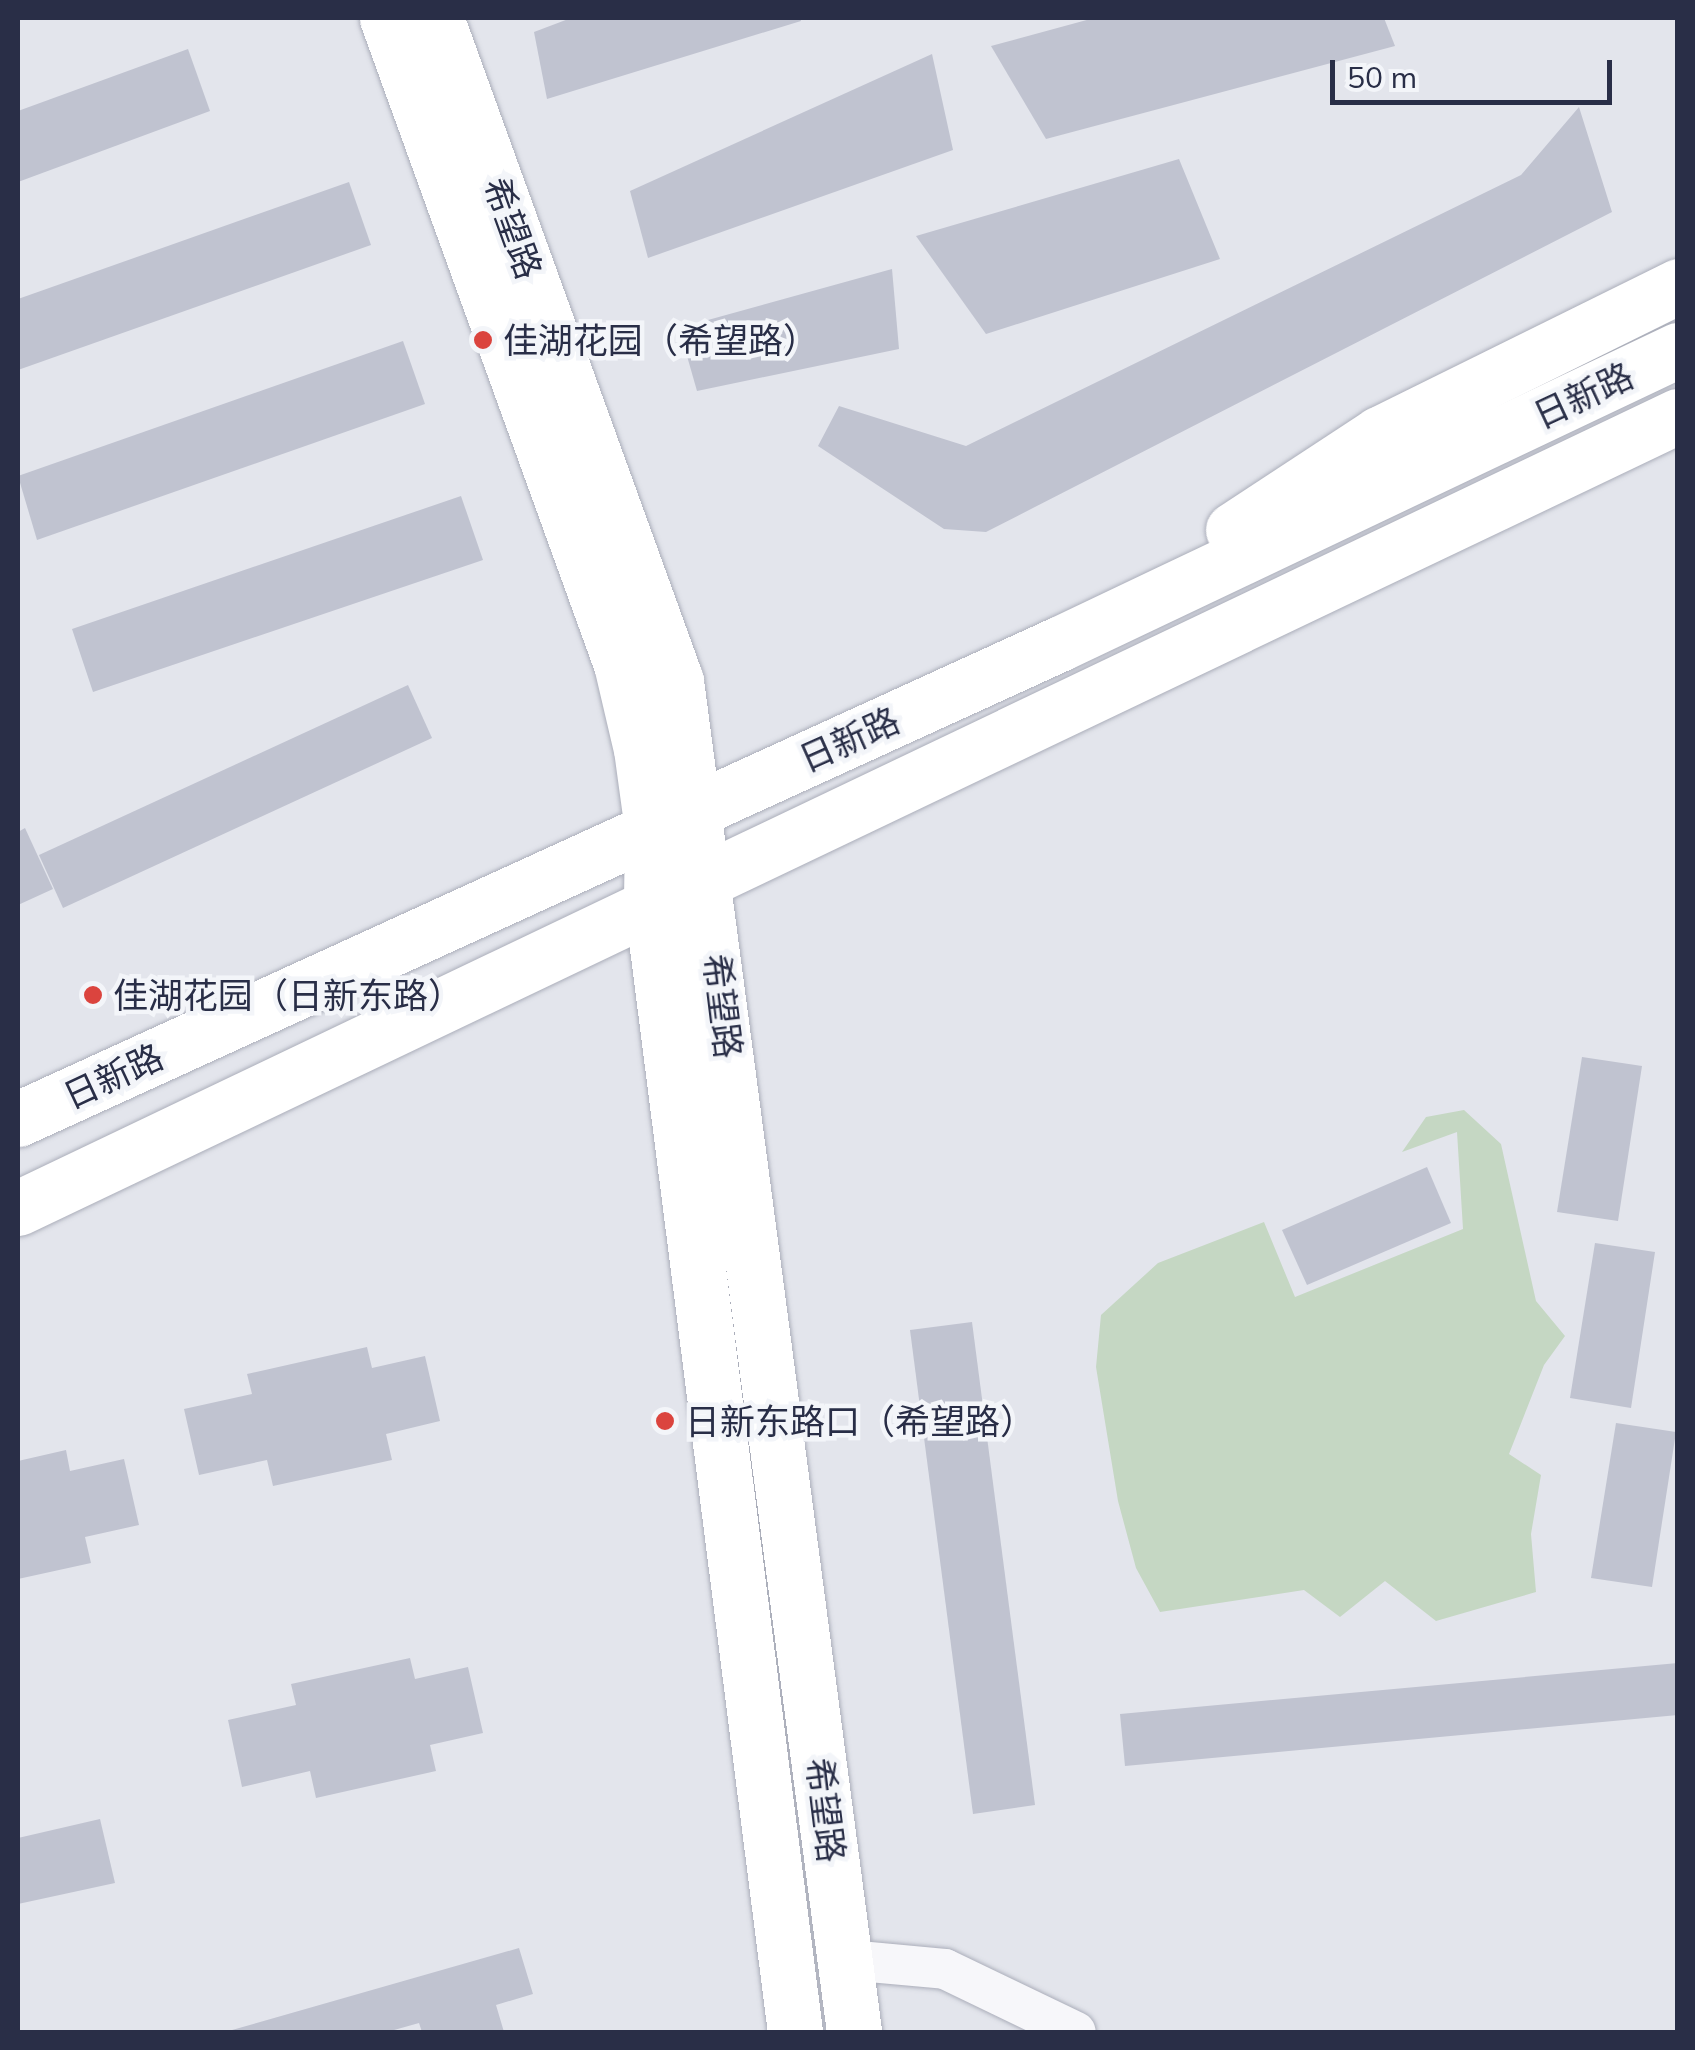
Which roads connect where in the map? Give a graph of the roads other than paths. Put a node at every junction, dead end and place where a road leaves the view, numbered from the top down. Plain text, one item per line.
1 (387, 18) edge
2 (436, 18) edge
3 (1678, 286) edge
4 (1678, 350) edge
5 (1678, 416) edge
6 (1678, 457) edge
7 (1059, 644) junction
8 (1137, 670) junction
9 (675, 818) junction
10 (706, 874) junction
11 (651, 900) junction
12 (18, 1119) edge
13 (18, 1208) edge
14 (848, 1960) junction
15 (795, 2032) edge
16 (854, 2032) edge
17 (1076, 2032) edge

1 - 9 main road, 希望路
2 - 9 main road, 希望路
3 - 7 main road
4 - 7 main road, 日新路
5 - 8 main road, 日新路
6 - 8 main road, 日新路
7 - 9 main road, 日新路
8 - 10 main road, 日新路
9 - 10 main road, 希望路
9 - 11 main road, 希望路
9 - 12 main road, 日新路
10 - 11 main road, 日新路
10 - 14 main road, 希望路
11 - 13 main road, 日新路
11 - 15 main road, 希望路
14 - 16 main road, 希望路
14 - 17 street

